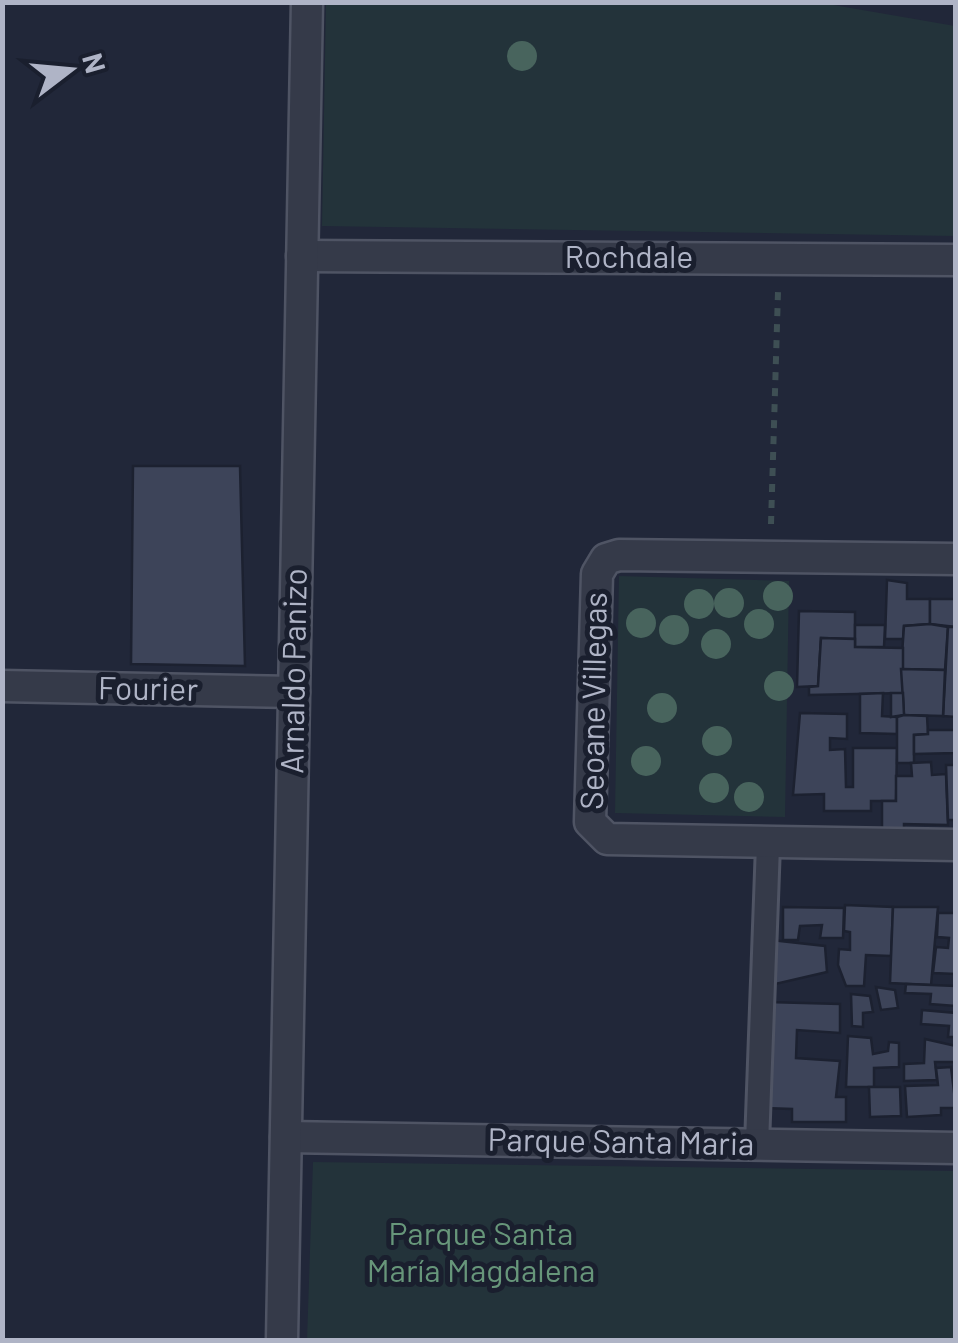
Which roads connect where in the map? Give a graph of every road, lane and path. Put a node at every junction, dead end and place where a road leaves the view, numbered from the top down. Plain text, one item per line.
1 (307, 2) edge
2 (302, 256) junction
3 (779, 258) junction
4 (956, 260) edge
5 (770, 556) junction
6 (956, 559) edge
7 (2, 686) edge
8 (294, 692) junction
9 (768, 845) junction
10 (956, 845) edge
11 (286, 1137) junction
12 (756, 1144) junction
13 (956, 1148) edge
14 (282, 1340) edge

1 - 2 street, Arnaldo Panizo
2 - 3 street, Rochdale
2 - 8 street, Arnaldo Panizo
3 - 4 street, Rochdale
3 - 5 path
5 - 6 street, Seoane Villegas
5 - 9 street, Seoane Villegas
7 - 8 street, Fourier
8 - 11 street, Arnaldo Panizo
9 - 10 street, Seoane Villegas
9 - 12 street
11 - 12 street, Parque Santa Maria
11 - 14 street, Arnaldo Panizo
12 - 13 street, Parque Santa Maria

